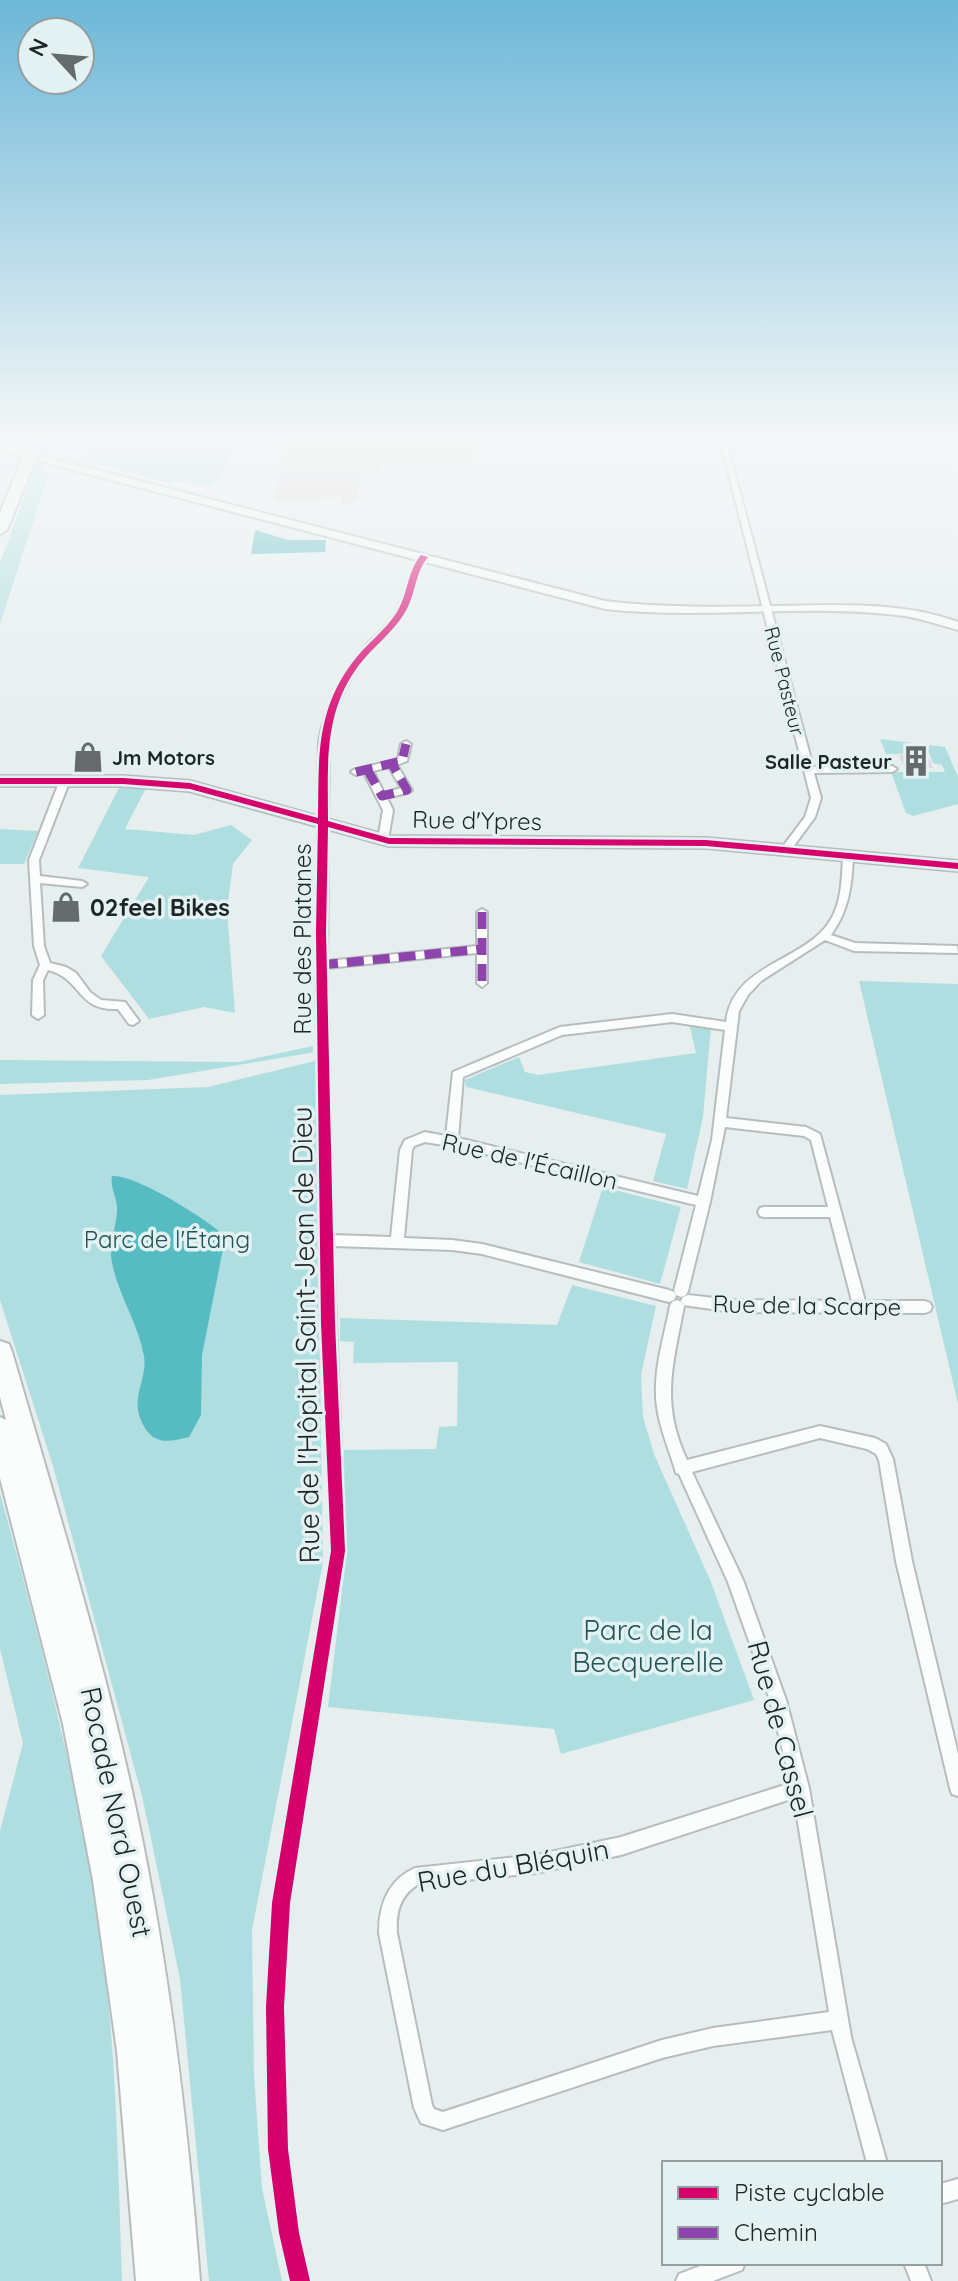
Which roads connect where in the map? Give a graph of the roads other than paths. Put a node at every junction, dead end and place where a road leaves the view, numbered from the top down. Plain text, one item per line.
1 (371, 542) edge
2 (751, 542) edge
3 (424, 557) junction
4 (767, 610) junction
5 (958, 626) edge
6 (406, 744) dead end
7 (392, 764) junction
8 (892, 769) dead end
9 (808, 770) junction
10 (65, 780) junction
11 (1, 781) edge
12 (382, 796) junction
13 (324, 825) junction
14 (383, 840) junction
15 (786, 849) junction
16 (848, 855) junction
17 (958, 866) edge
18 (35, 879) junction
19 (82, 884) dead end
20 (482, 912) dead end
21 (824, 936) junction
22 (482, 949) junction
23 (957, 950) edge
24 (45, 965) junction
25 (321, 965) junction
26 (482, 983) dead end
27 (38, 1015) dead end
28 (133, 1021) dead end
29 (729, 1026) junction
30 (323, 1053) joint
31 (722, 1122) junction
32 (452, 1141) junction
33 (704, 1202) junction
34 (764, 1212) dead end
35 (833, 1212) junction
36 (326, 1240) junction
37 (397, 1242) junction
38 (679, 1299) junction
39 (860, 1307) junction
40 (925, 1307) dead end
41 (0, 1352) edge
42 (0, 1429) edge
43 (681, 1468) junction
44 (801, 1788) junction
45 (958, 1788) edge
46 (839, 2020) junction
47 (876, 2161) edge
48 (730, 2265) edge
49 (154, 2281) edge
50 (182, 2281) edge
51 (300, 2281) edge
52 (686, 2281) edge

1 - 3 street
2 - 4 street, Rue Pasteur
3 - 4 street
3 - 13 street, Rue des Platanes
4 - 5 street
4 - 9 street, Rue Pasteur
6 - 7 street
7 - 12 street
7 - 12 street
8 - 9 street
9 - 15 street, Rue Pasteur
10 - 11 main road, Rue d'Ypres
10 - 13 main road, Rue d'Ypres
10 - 18 street
12 - 14 street
13 - 14 main road, Rue d'Ypres
13 - 25 street, Rue des Platanes
14 - 15 main road, Rue d'Ypres
15 - 16 main road, Rue d'Ypres
16 - 17 main road, Rue d'Ypres
16 - 21 street, Rue de Cassel
18 - 19 street
18 - 24 street
20 - 22 street
21 - 23 street
21 - 29 street, Rue de Cassel
22 - 25 street
22 - 26 street
24 - 27 street
24 - 28 street
25 - 30 street, Rue des Platanes
29 - 31 street, Rue de Cassel
29 - 32 street
30 - 36 street, Rue de l'Hôpital Saint-Jean de Dieu
31 - 33 street, Rue de Cassel
31 - 35 street
32 - 33 street, Rue de l'Écaillon
32 - 37 street, Rue de l'Écaillon
33 - 38 street, Rue de Cassel
34 - 35 street
35 - 39 street
36 - 37 street, Rue de la Scarpe
36 - 51 street, Rue de l'Hôpital Saint-Jean de Dieu
37 - 38 street, Rue de la Scarpe
38 - 39 street, Rue de la Scarpe
38 - 43 street, Rue de Cassel
39 - 40 street, Rue de la Scarpe
41 - 50 highway, Rocade Nord Ouest
42 - 49 highway, Rocade Nord Ouest
43 - 44 street, Rue de Cassel
43 - 45 street
44 - 46 street, Rue de Cassel
44 - 46 street, Rue du Bléquin
46 - 47 street, Rue de Cassel
48 - 52 street

